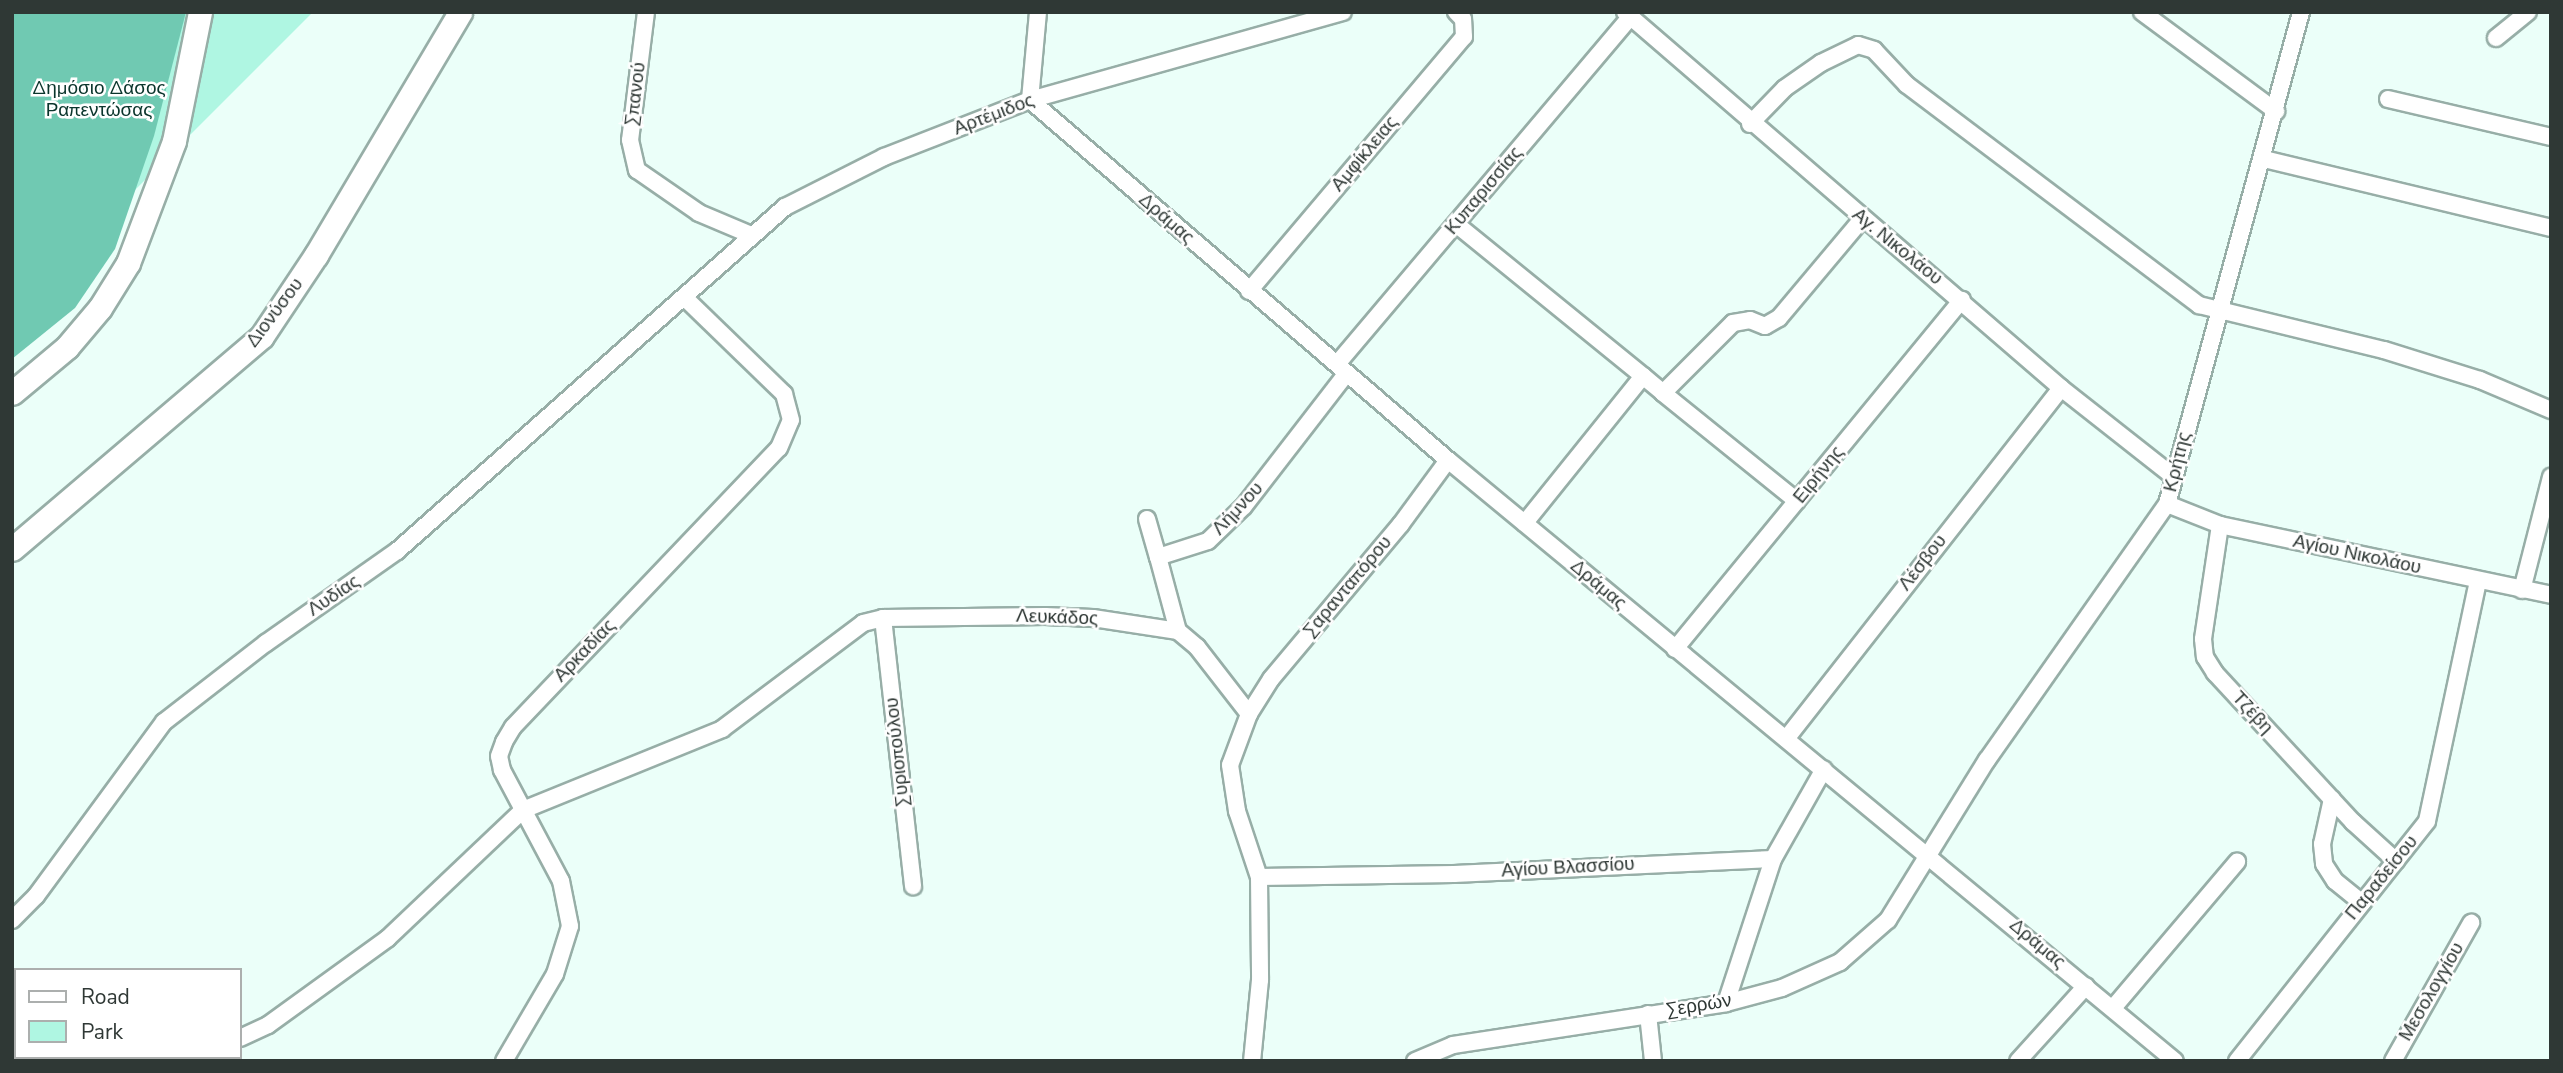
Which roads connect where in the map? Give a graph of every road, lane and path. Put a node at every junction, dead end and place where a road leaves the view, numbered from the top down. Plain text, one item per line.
1 (200, 12) edge
2 (460, 12) edge
3 (646, 12) edge
4 (1038, 12) edge
5 (1342, 12) edge
6 (1456, 12) edge
7 (2143, 12) edge
8 (2301, 12) edge
9 (2528, 12) edge
10 (1322, 15) edge
11 (1627, 15) edge
12 (2496, 38) dead end
13 (2388, 99) dead end
14 (1030, 100) junction
15 (2276, 111) junction
16 (1750, 124) junction
17 (2551, 137) edge
18 (2264, 159) junction
19 (1862, 219) junction
20 (1456, 224) junction
21 (2551, 228) edge
22 (751, 236) junction
23 (1249, 292) junction
24 (687, 299) junction
25 (1962, 300) junction
26 (2219, 312) junction
27 (1342, 369) junction
28 (1643, 376) junction
29 (2061, 388) junction
30 (12, 393) edge
31 (1663, 393) junction
32 (2551, 410) edge
33 (1448, 460) junction
34 (2173, 476) junction
35 (2551, 477) edge
36 (1797, 501) junction
37 (2167, 504) junction
38 (1147, 519) dead end
39 (1524, 523) junction
40 (2220, 525) junction
41 (12, 548) edge
42 (1158, 557) junction
43 (2478, 581) junction
44 (2522, 590) junction
45 (2551, 596) edge
46 (883, 618) junction
47 (1178, 631) junction
48 (1675, 649) junction
49 (1249, 714) junction
50 (1786, 739) junction
51 (1824, 769) junction
52 (2332, 799) junction
53 (523, 810) junction
54 (1927, 852) junction
55 (1773, 859) junction
56 (2396, 860) junction
57 (2236, 862) dead end
58 (1259, 877) junction
59 (913, 886) dead end
60 (2362, 903) junction
61 (12, 920) edge
62 (2471, 923) dead end
63 (2086, 986) junction
64 (1726, 1003) junction
65 (2113, 1008) junction
66 (1648, 1014) junction
67 (242, 1037) edge
68 (503, 1061) edge
69 (1252, 1061) edge
70 (1415, 1061) edge
71 (1653, 1061) edge
72 (2018, 1061) edge
73 (2175, 1061) edge
74 (2237, 1061) edge
75 (2393, 1061) edge

1 - 30 main road
2 - 41 main road, Διονύσου
3 - 22 street, Σπανού
4 - 14 street
5 - 10 street, Αρτέμιδος
6 - 23 street, Αμφίκλειας
7 - 15 street
8 - 15 street, Κρήτης
9 - 12 street
10 - 14 street, Αρτέμιδος
11 - 16 street, Αγ. Νικολάου
11 - 20 street, Κυπαρισσίας
13 - 17 street
14 - 22 street, Αρτέμιδος
14 - 23 street, Δράμας
15 - 18 street, Κρήτης
16 - 19 street, Αγ. Νικολάου
16 - 26 street
18 - 21 street
18 - 26 street, Κρήτης
19 - 25 street, Αγ. Νικολάου
19 - 31 street
20 - 27 street, Κυπαρισσίας
20 - 28 street
22 - 24 street, Αρτέμιδος
23 - 27 street, Δράμας
24 - 53 street, Αρκαδίας
24 - 61 street, Λυδίας
25 - 29 street, Αγ. Νικολάου
25 - 36 street, Ειρήνης
26 - 32 street
26 - 34 street, Κρήτης
27 - 33 street, Δράμας
27 - 42 street, Λήμνου
28 - 31 street
28 - 39 street
29 - 34 street, Αγ. Νικολάου
29 - 50 street, Λέσβου
31 - 36 street
33 - 39 street, Δράμας
33 - 49 street, Σαρανταπόρου
34 - 37 street, Κρήτης
35 - 44 street
36 - 48 street, Ειρήνης
37 - 40 street, Αγίου Νικολάου
37 - 54 street, Κρήτης
38 - 42 street
39 - 48 street, Δράμας
40 - 43 street, Αγίου Νικολάου
40 - 52 street, Τζέβη
42 - 47 street
43 - 44 street, Αγίου Νικολάου
43 - 56 street, Παραδείσου
44 - 45 street, Αγίου Νικολάου
46 - 47 street, Λευκάδος
46 - 53 street, Λευκάδος
46 - 59 street, Συριοπούλου
47 - 49 street
48 - 50 street, Δράμας
49 - 58 street
50 - 51 street, Δράμας
51 - 54 street, Δράμας
51 - 55 street
52 - 56 street, Τζέβη
52 - 60 street
53 - 67 street
53 - 68 street, Αρκαδίας
54 - 63 street, Δράμας
54 - 64 street, Σερρών
55 - 58 street, Αγίου Βλασσίου
55 - 64 street
56 - 60 street, Παραδείσου
57 - 65 street
58 - 69 street
60 - 74 street, Παραδείσου
62 - 75 street, Μεσολογγίου
63 - 65 street, Δράμας
63 - 72 street
64 - 66 street, Σερρών
65 - 73 street, Δράμας
66 - 70 street, Σερρών
66 - 71 street

